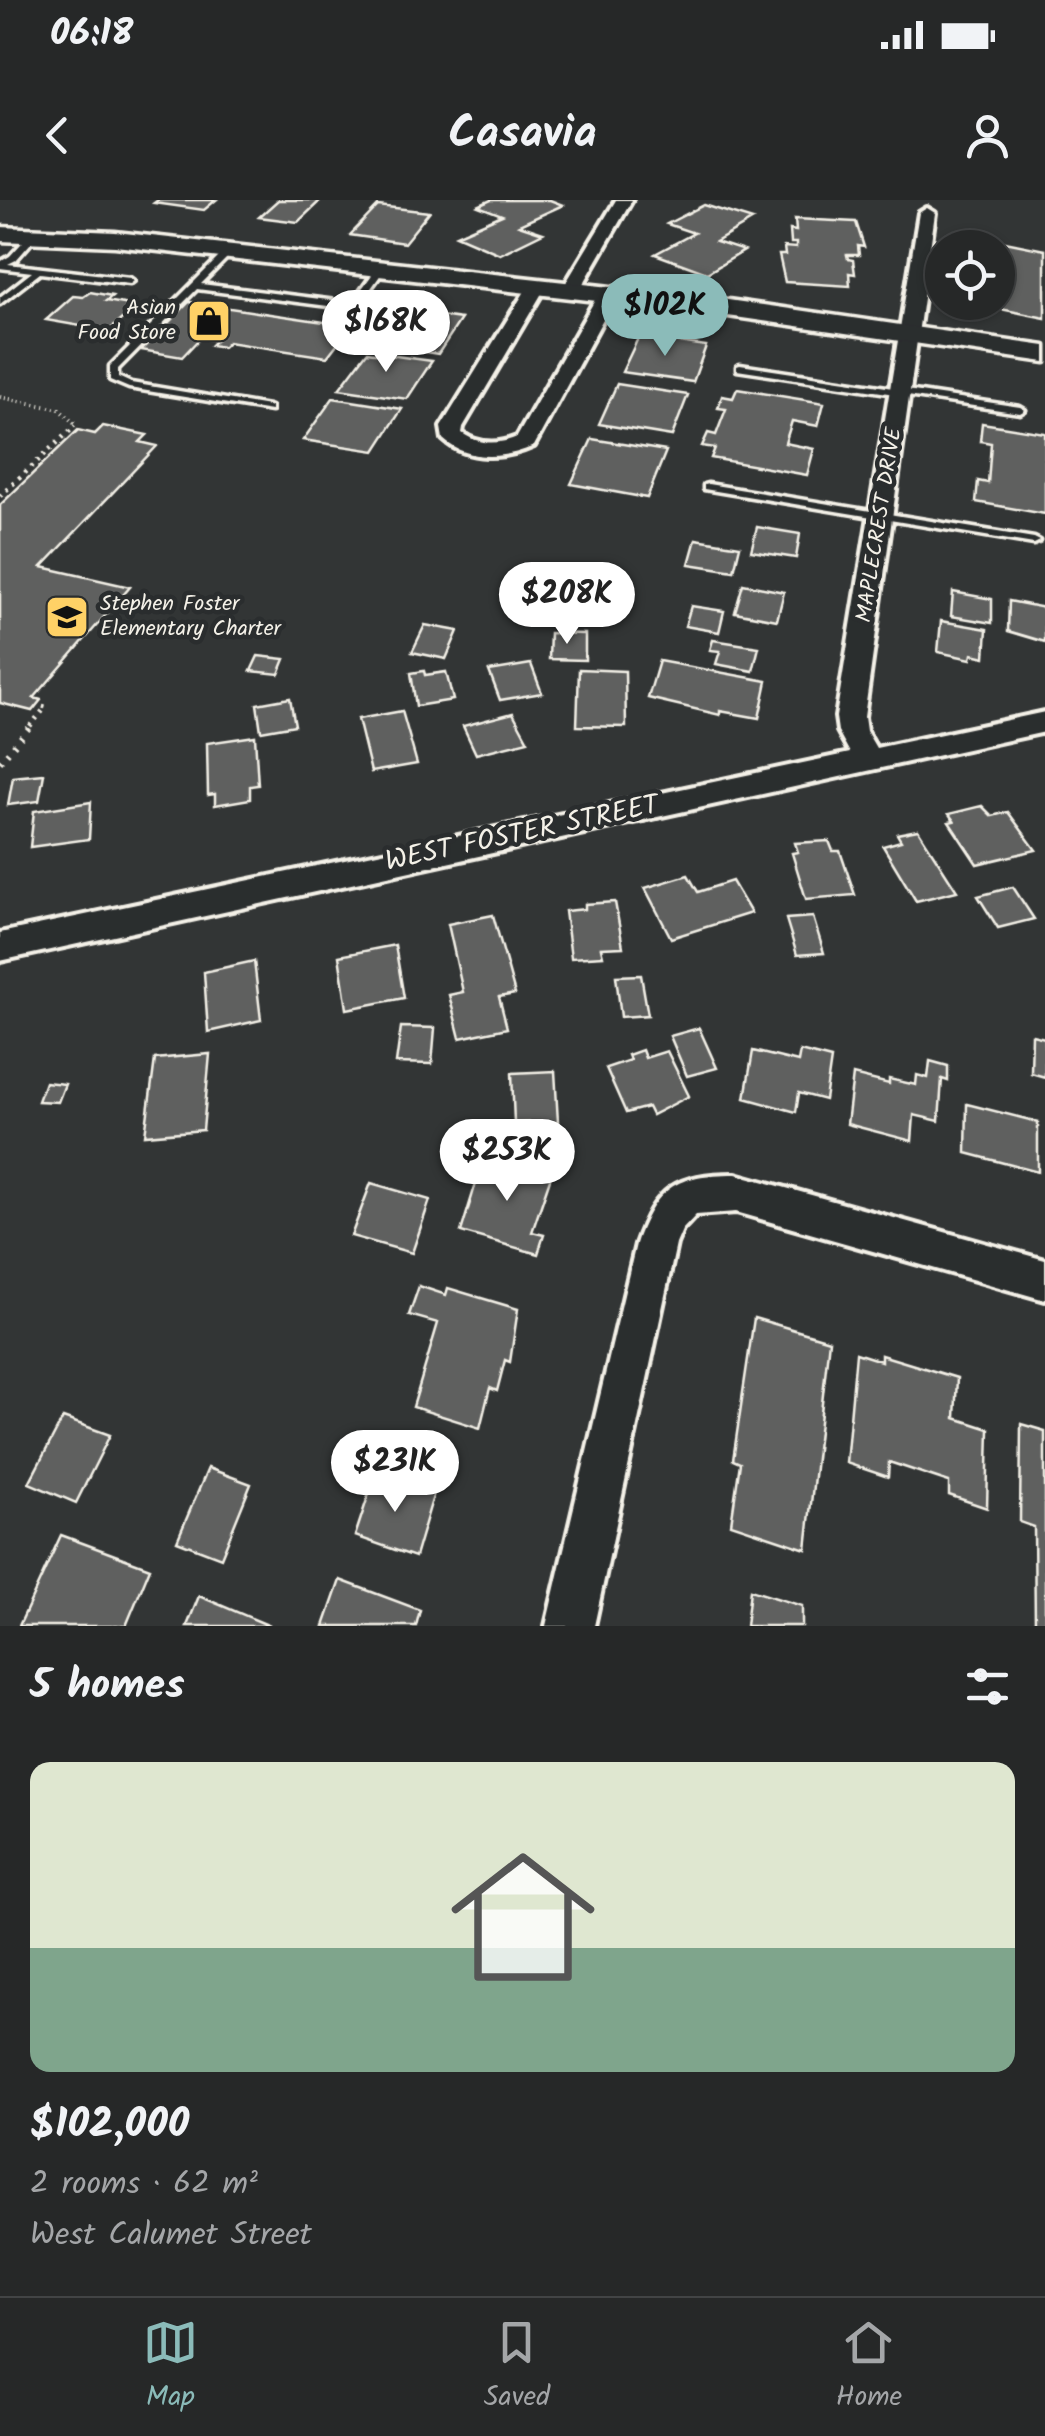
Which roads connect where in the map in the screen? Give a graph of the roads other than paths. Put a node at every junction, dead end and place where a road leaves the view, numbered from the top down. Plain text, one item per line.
1 (624, 200) edge
2 (926, 213) dead end
3 (0, 234) edge
4 (34, 234) junction
5 (230, 251) junction
6 (0, 266) edge
7 (380, 270) junction
8 (36, 273) junction
9 (130, 282) dead end
10 (195, 286) junction
11 (536, 288) junction
12 (570, 291) junction
13 (607, 295) junction
14 (0, 301) edge
15 (908, 334) junction
16 (1045, 354) edge
17 (740, 368) dead end
18 (900, 392) junction
19 (268, 409) dead end
20 (1020, 410) dead end
21 (708, 487) dead end
22 (882, 518) junction
23 (1034, 541) dead end
24 (1045, 722) edge
25 (868, 759) junction
26 (0, 947) edge
27 (1045, 1280) edge
28 (570, 1626) edge

1 - 12 street
2 - 15 street, MAPLECREST DRIVE
3 - 4 main road
4 - 5 main road
4 - 6 lane
5 - 7 main road
5 - 10 lane
6 - 8 lane
7 - 10 lane
7 - 11 main road
8 - 9 lane
8 - 14 lane
10 - 19 lane
11 - 12 main road
11 - 13 street
12 - 13 main road
13 - 15 main road
15 - 16 main road
15 - 18 street, MAPLECREST DRIVE
17 - 18 lane
18 - 20 lane
18 - 22 street, MAPLECREST DRIVE
21 - 22 lane
22 - 23 lane
22 - 25 street, MAPLECREST DRIVE
24 - 25 street, WEST FOSTER STREET
25 - 26 street, WEST FOSTER STREET
27 - 28 street

